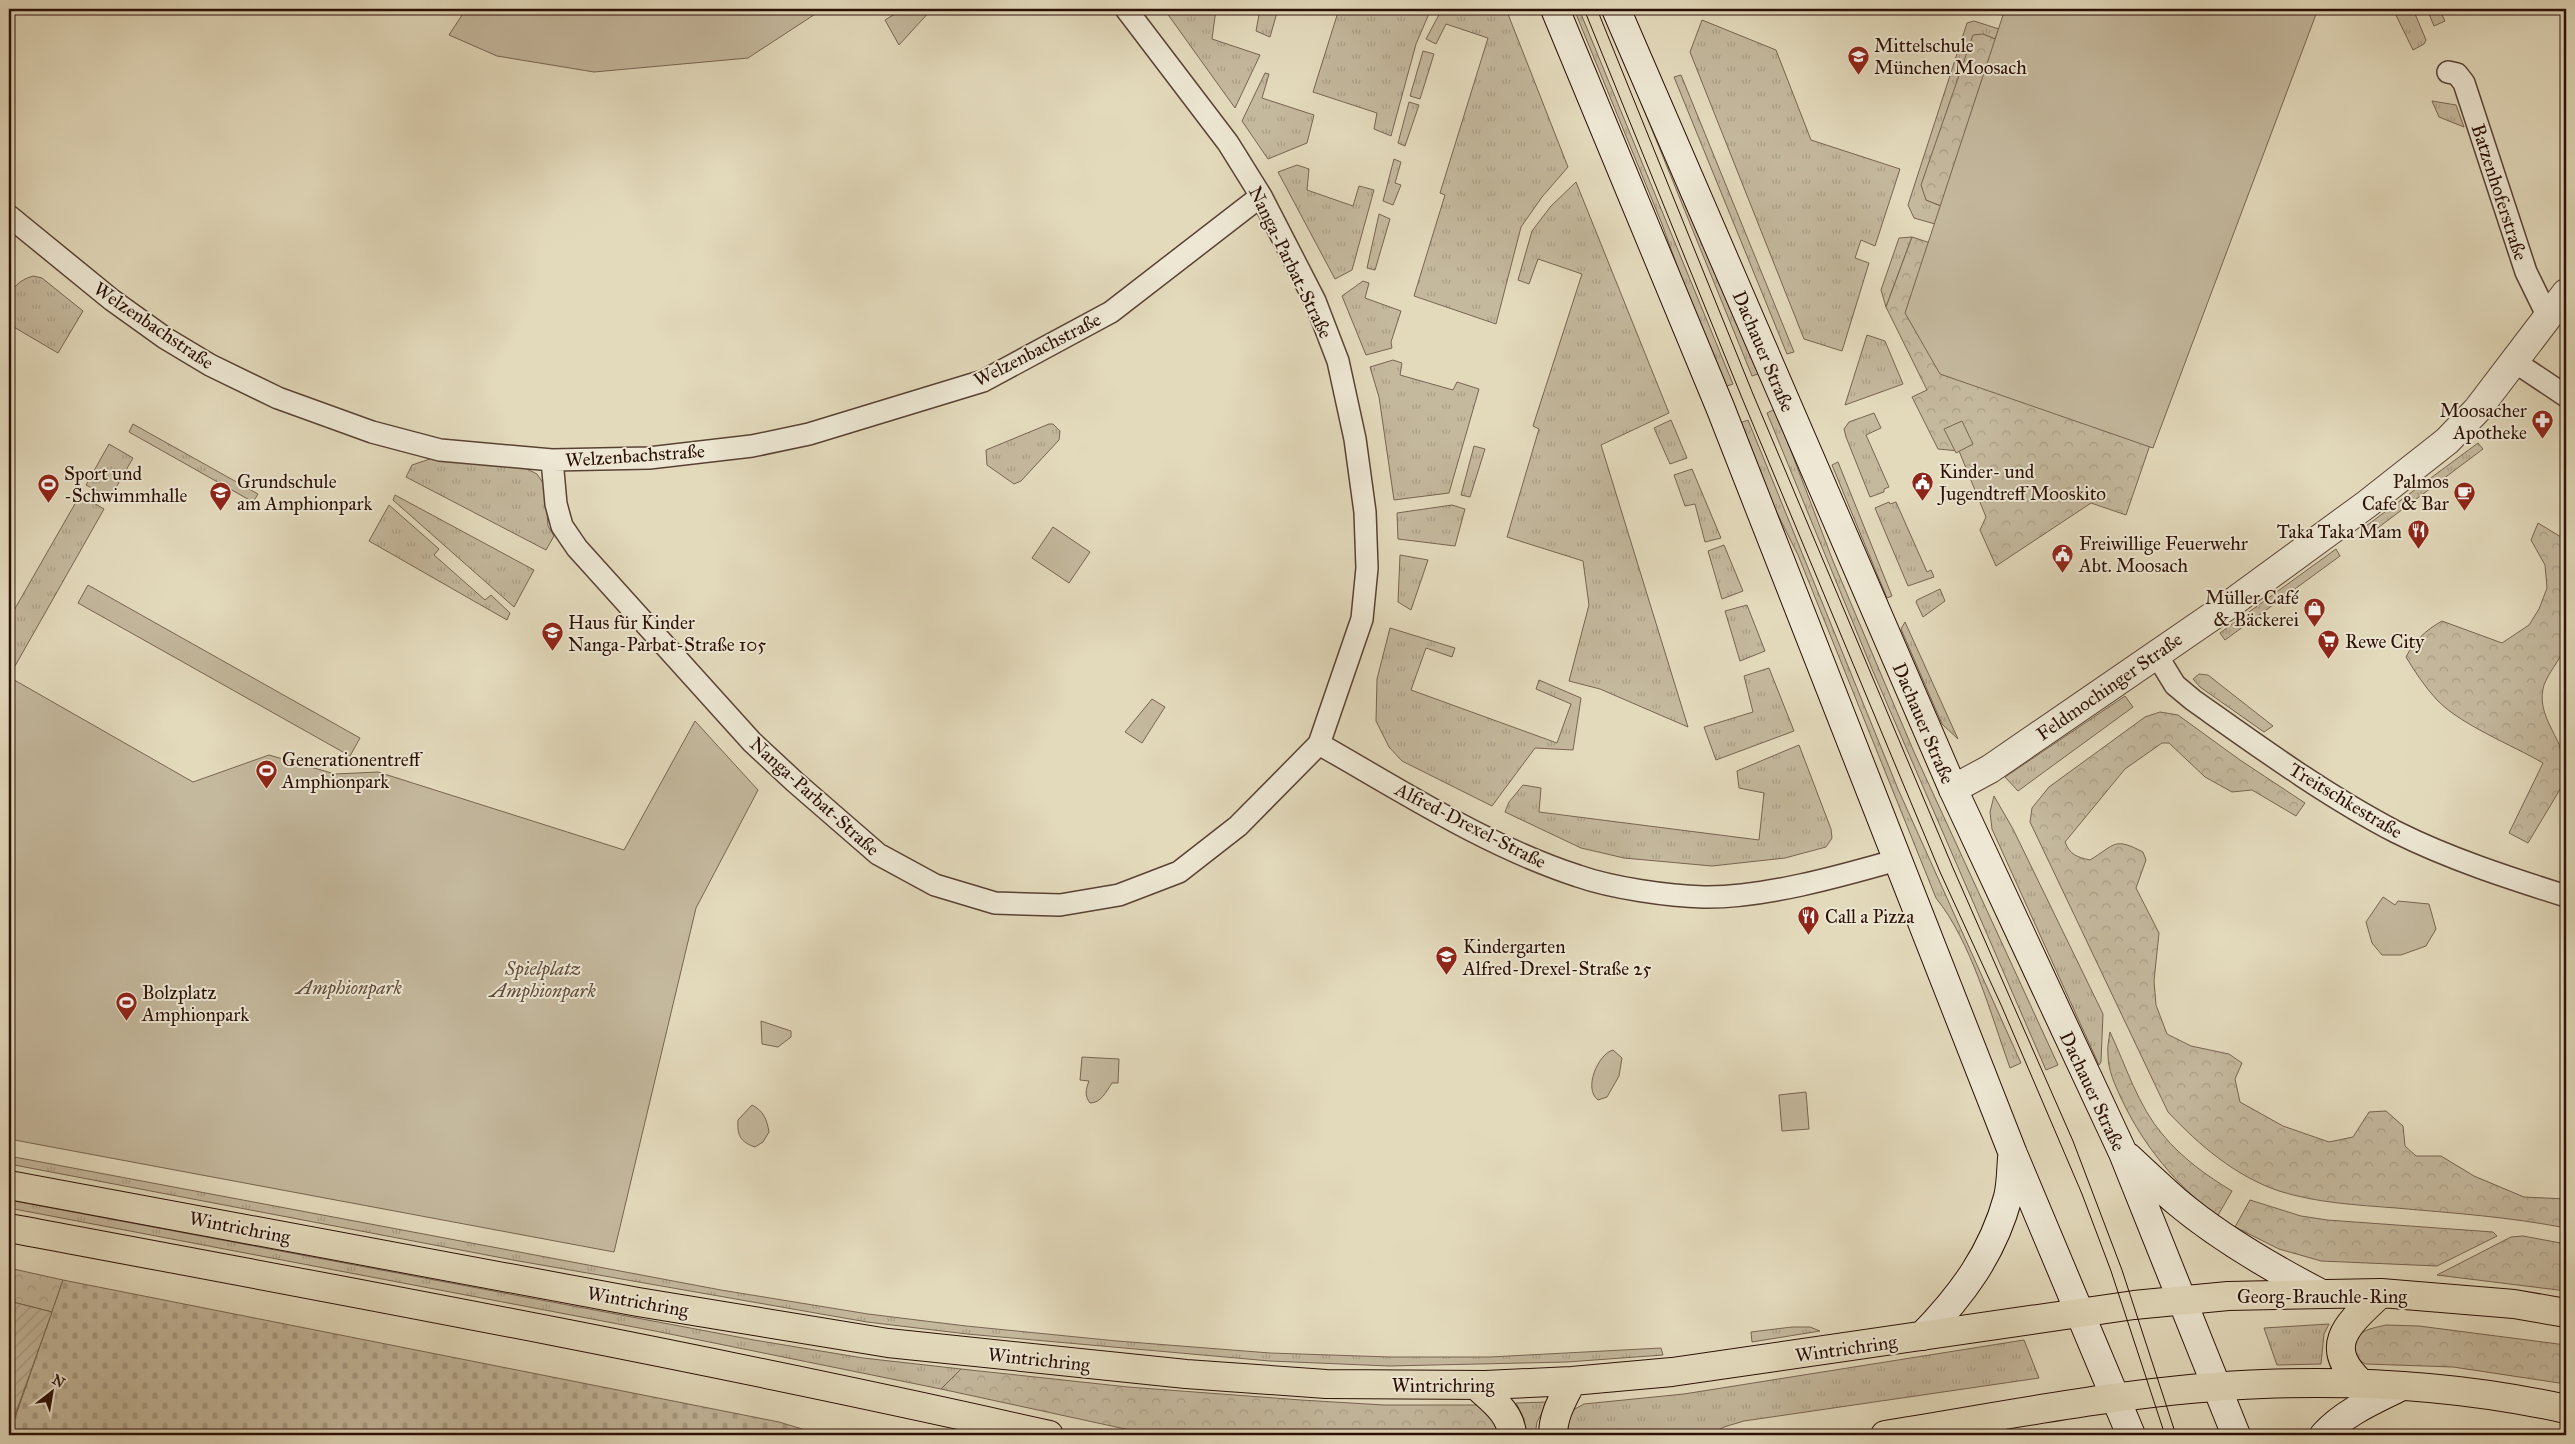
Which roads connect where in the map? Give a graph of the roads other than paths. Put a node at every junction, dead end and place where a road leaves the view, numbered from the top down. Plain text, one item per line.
1 (1126, 9) edge
2 (1555, 9) edge
3 (1616, 9) edge
4 (2448, 72) dead end
5 (1261, 196) junction
6 (11, 223) edge
7 (2566, 293) edge
8 (2548, 317) junction
9 (2515, 362) junction
10 (2566, 396) edge
11 (552, 460) junction
12 (2156, 654) junction
13 (1319, 744) junction
14 (1953, 789) junction
15 (1897, 860) junction
16 (2566, 896) edge
17 (2013, 1154) junction
18 (2123, 1154) junction
19 (9, 1185) edge
20 (9, 1228) edge
21 (2320, 1293) junction
22 (2381, 1293) junction
23 (2180, 1299) junction
24 (2566, 1313) edge
25 (2078, 1314) junction
26 (1922, 1336) junction
27 (1572, 1381) junction
28 (2362, 1384) junction
29 (1477, 1386) junction
30 (2402, 1386) junction
31 (2216, 1388) junction
32 (2116, 1399) junction
33 (2566, 1409) edge
34 (1940, 1432) edge
35 (1049, 1435) edge
36 (1512, 1435) edge
37 (1553, 1435) edge
38 (1885, 1435) edge
39 (2131, 1435) edge
40 (2236, 1435) edge
41 (2324, 1435) edge

1 - 5 street, Nanga-Parbat-Straße
2 - 15 main road
3 - 14 main road, Dachauer Straße
4 - 8 street, Batzenhoferstraße
5 - 11 street, Welzenbachstraße
5 - 13 street, Nanga-Parbat-Straße
6 - 11 street, Welzenbachstraße
7 - 8 main road, Feldmochinger Straße
8 - 9 main road, Feldmochinger Straße
9 - 10 street
9 - 12 main road, Feldmochinger Straße
11 - 13 street, Nanga-Parbat-Straße
12 - 14 main road, Feldmochinger Straße
12 - 16 street, Treitschkestraße
13 - 15 street, Alfred-Drexel-Straße
14 - 18 main road, Dachauer Straße
15 - 17 main road
17 - 25 main road
17 - 26 main road
18 - 21 main road
18 - 23 main road, Dachauer Straße
19 - 29 main road, Wintrichring
20 - 35 main road
21 - 22 main road, Georg-Brauchle-Ring
21 - 23 main road, Georg-Brauchle-Ring
22 - 24 main road, Georg-Brauchle-Ring
22 - 28 main road
23 - 25 main road, Georg-Brauchle-Ring
23 - 31 main road, Dachauer Straße
25 - 26 main road, Wintrichring
25 - 32 main road
26 - 27 main road, Wintrichring
27 - 29 main road, Wintrichring
27 - 37 main road
28 - 30 main road
28 - 31 main road
29 - 36 main road
30 - 33 main road
30 - 41 main road
31 - 32 main road
31 - 40 main road, Dachauer Straße
32 - 34 main road
32 - 39 main road
34 - 38 main road

